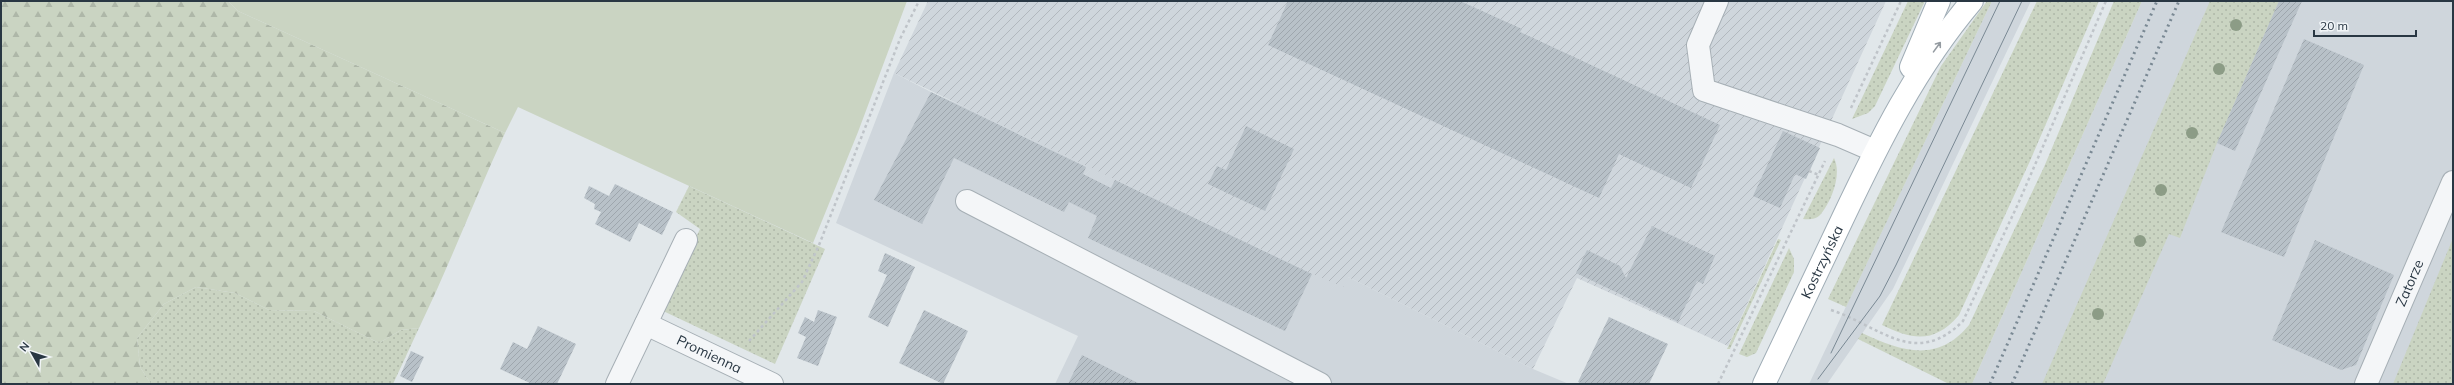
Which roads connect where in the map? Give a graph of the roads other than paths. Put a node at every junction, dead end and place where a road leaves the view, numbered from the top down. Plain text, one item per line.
1 (1717, 1) edge
2 (1939, 1) edge
3 (1972, 1) edge
4 (1877, 146) junction
5 (2453, 182) edge
6 (967, 201) dead end
7 (686, 240) dead end
8 (646, 324) junction
9 (617, 384) edge
10 (772, 384) edge
11 (1320, 384) edge
12 (1764, 384) edge
13 (2366, 384) edge

1 - 4 street
2 - 4 main road, Kostrzyńska
4 -> 3 main road, Kostrzyńska
4 - 12 main road, Kostrzyńska
5 - 13 street, Zatorze
6 - 11 street
7 - 8 street
8 - 9 street
8 - 10 street, Promienna

